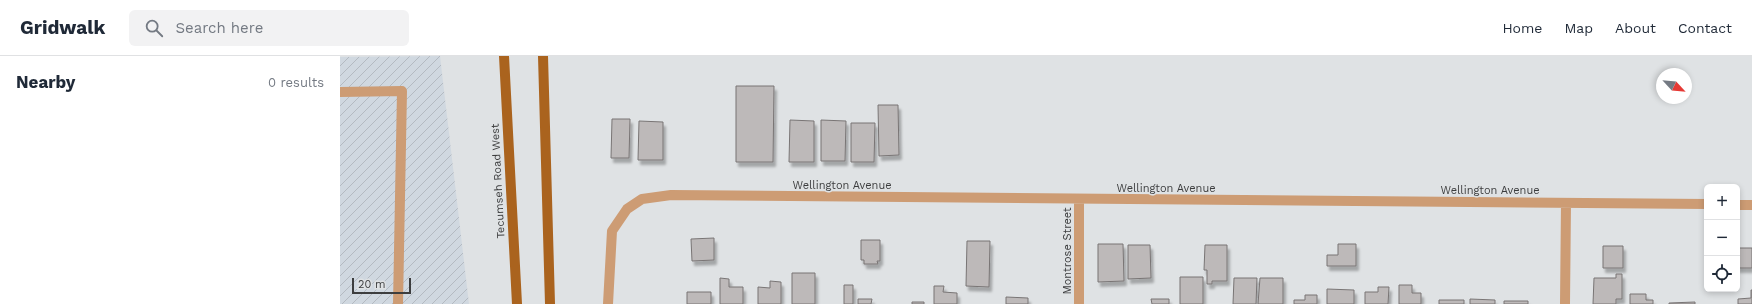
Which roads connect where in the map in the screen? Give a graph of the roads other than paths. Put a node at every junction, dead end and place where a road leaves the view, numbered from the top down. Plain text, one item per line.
1 (504, 56) edge
2 (543, 56) edge
3 (340, 92) edge
4 (1079, 199) junction
5 (1566, 203) junction
6 (1704, 204) edge
7 (1740, 205) edge
8 (1752, 205) edge
9 (398, 304) edge
10 (517, 304) edge
11 (550, 304) edge
12 (608, 304) edge
13 (1078, 304) edge
14 (1565, 304) edge

1 - 10 main road, Tecumseh Road West
2 - 11 main road
3 - 9 street
4 - 5 street, Wellington Avenue
4 - 12 street, Wellington Avenue
4 - 13 street, Montrose Street
5 - 6 street, Wellington Avenue
5 - 14 street
7 - 8 street

